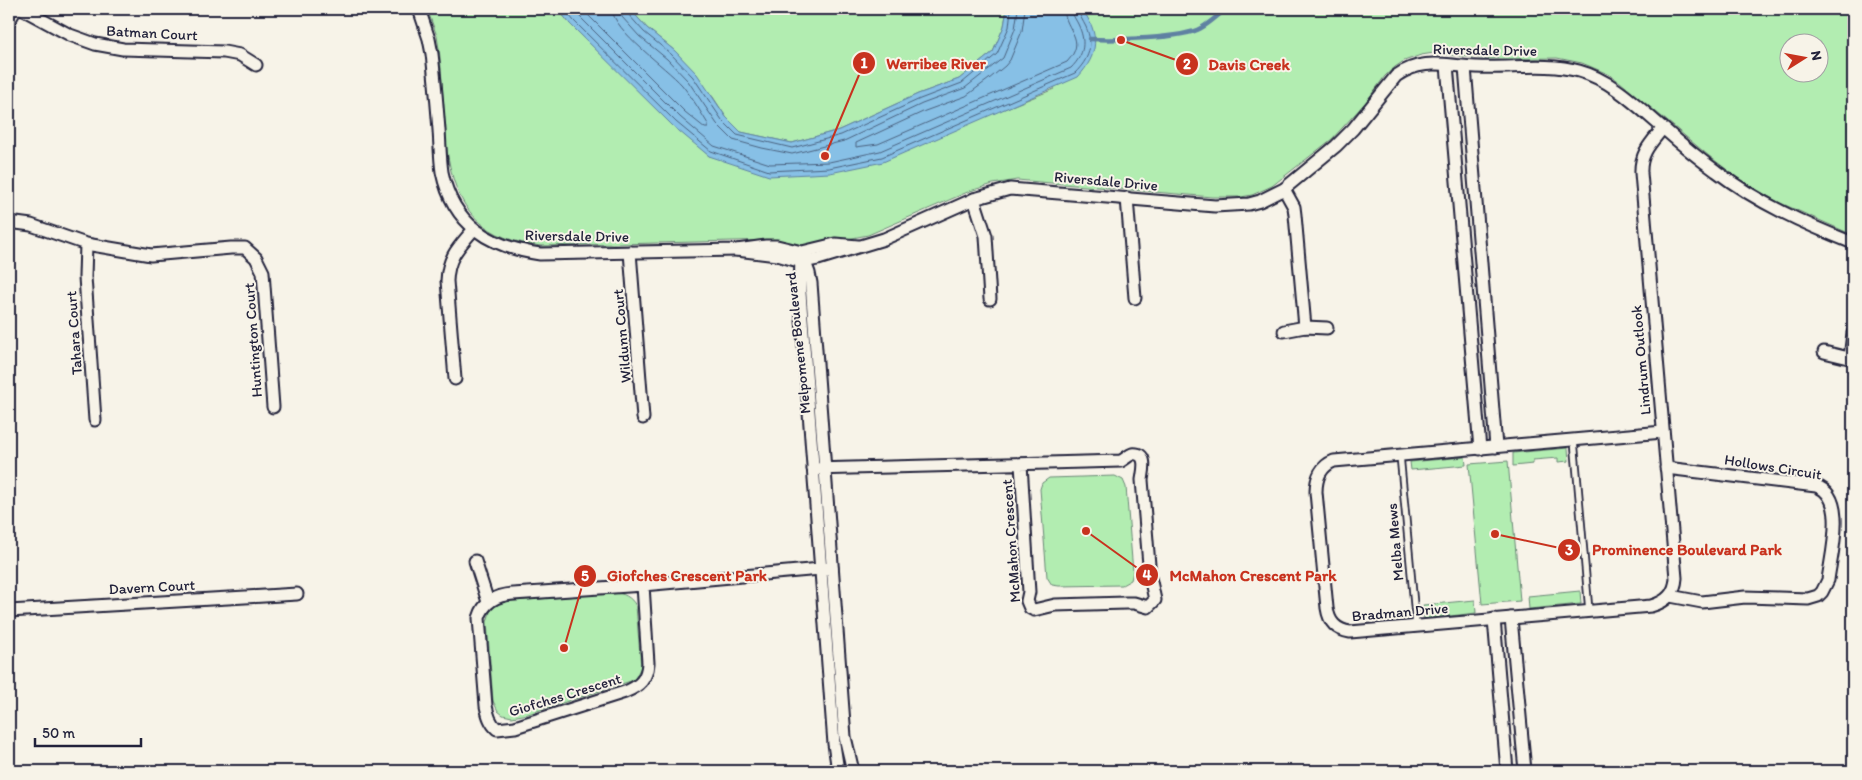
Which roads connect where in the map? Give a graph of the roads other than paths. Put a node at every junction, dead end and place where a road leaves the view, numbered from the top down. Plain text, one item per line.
1 (16, 9) edge
2 (22, 9) edge
3 (418, 9) edge
4 (9, 21) edge
5 (1447, 64) junction
6 (256, 65) dead end
7 (1465, 67) junction
8 (1663, 128) junction
9 (1284, 188) junction
10 (1474, 188) junction
11 (1458, 189) junction
12 (1127, 198) junction
13 (974, 199) junction
14 (9, 222) edge
15 (474, 229) junction
16 (1853, 243) edge
17 (86, 244) junction
18 (630, 252) junction
19 (802, 258) junction
20 (1135, 298) dead end
21 (990, 299) dead end
22 (1306, 327) junction
23 (1327, 328) dead end
24 (1284, 331) dead end
25 (1853, 334) edge
26 (1487, 339) junction
27 (1470, 341) junction
28 (1824, 352) dead end
29 (1851, 359) edge
30 (455, 379) dead end
31 (273, 407) dead end
32 (644, 418) dead end
33 (95, 420) dead end
34 (1663, 432) junction
35 (1574, 440) junction
36 (1496, 447) junction
37 (1480, 448) junction
38 (1400, 456) junction
39 (1021, 464) junction
40 (1666, 468) junction
41 (819, 469) junction
42 (475, 561) dead end
43 (832, 568) junction
44 (820, 570) junction
45 (643, 585) junction
46 (297, 594) dead end
47 (1670, 596) junction
48 (488, 602) junction
49 (9, 611) edge
50 (1589, 611) junction
51 (1511, 618) junction
52 (1494, 619) junction
53 (1416, 626) junction
54 (838, 771) edge
55 (853, 771) edge
56 (1507, 771) edge
57 (1525, 771) edge

1 - 4 street
2 - 6 street, Batman Court
3 - 15 street, Riversdale Drive
5 - 7 street, Riversdale Drive
5 - 9 street, Riversdale Drive
5 - 11 street
7 - 8 street, Riversdale Drive
7 - 10 street
8 - 16 street, Riversdale Drive
8 - 34 street, Lindrum Outlook
9 - 12 street, Riversdale Drive
9 - 22 street
10 - 11 street
10 - 26 street
11 - 27 street
12 - 13 street, Riversdale Drive
12 - 20 street
13 - 19 street, Riversdale Drive
13 - 21 street
14 - 17 street, Huntington Court
15 - 18 street, Riversdale Drive
15 - 30 street
17 - 31 street, Huntington Court
17 - 33 street, Tahara Court
18 - 19 street, Riversdale Drive
18 - 32 street, Wildunn Court
19 - 41 street, Melpomene Boulevard
22 - 23 street
22 - 24 street
25 - 29 street
26 - 27 street
26 - 36 street
27 - 37 street
28 - 29 street
34 - 35 street, Bradman Drive
34 - 40 street, Lindrum Outlook
35 - 36 street, Bradman Drive
35 - 50 lane
36 - 37 street, Bradman Drive
37 - 38 street, Bradman Drive
38 - 53 lane, Melba Mews
38 - 53 street, Bradman Drive
39 - 39 street, McMahon Crescent
39 - 41 street, McMahon Crescent
40 - 47 street, Lindrum Outlook
40 - 47 street, Hollows Circuit
41 - 43 street, Melpomene Boulevard
41 - 44 street, Melpomene Boulevard
42 - 48 street
43 - 44 street
43 - 55 street, Melpomene Boulevard
44 - 45 street
44 - 54 street, Melpomene Boulevard
45 - 48 street
45 - 48 street, Giofches Crescent
46 - 49 street, Davern Court
47 - 50 street, Bradman Drive
50 - 51 street, Bradman Drive
51 - 52 street, Bradman Drive
51 - 57 street
52 - 53 street, Bradman Drive
52 - 56 street

